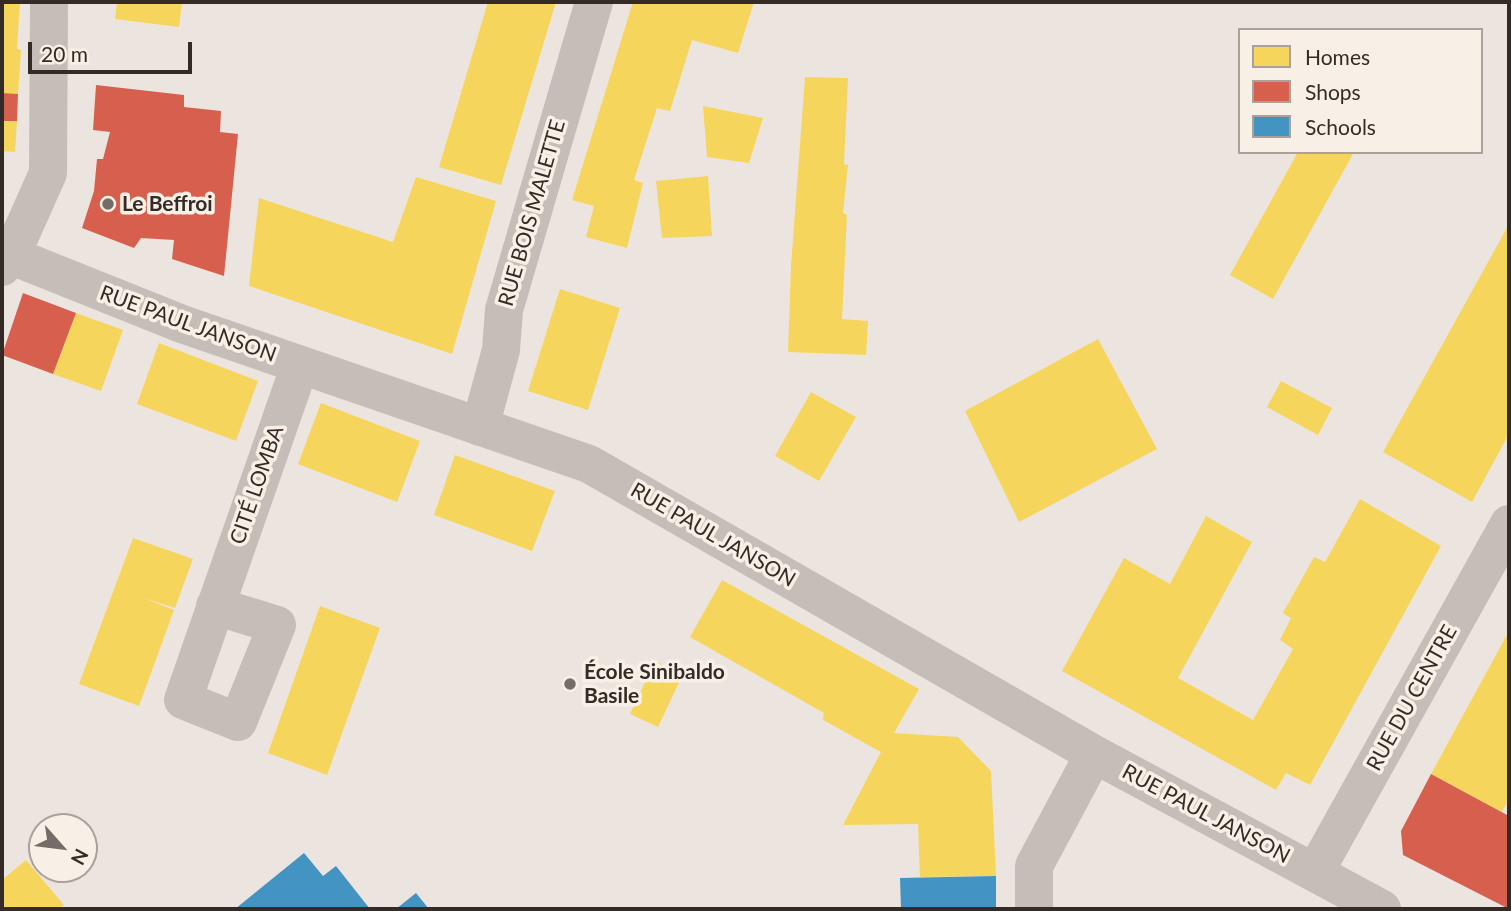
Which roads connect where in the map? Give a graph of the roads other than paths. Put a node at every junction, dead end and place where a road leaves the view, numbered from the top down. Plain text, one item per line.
1 (48, 2) edge
2 (594, 2) edge
3 (5, 258) edge
4 (300, 365) junction
5 (480, 427) junction
6 (1509, 524) edge
7 (215, 606) dead end
8 (1094, 754) junction
9 (1315, 873) junction
10 (1034, 909) edge
11 (1382, 909) edge

1 - 3 street
2 - 5 street, RUE BOIS MALETTE
3 - 4 street, RUE PAUL JANSON
4 - 5 street, RUE PAUL JANSON
4 - 7 street, CITÉ LOMBA
5 - 8 street, RUE PAUL JANSON
6 - 9 street, RUE DU CENTRE
8 - 9 street, RUE PAUL JANSON
8 - 10 street
9 - 11 street, RUE PAUL JANSON

